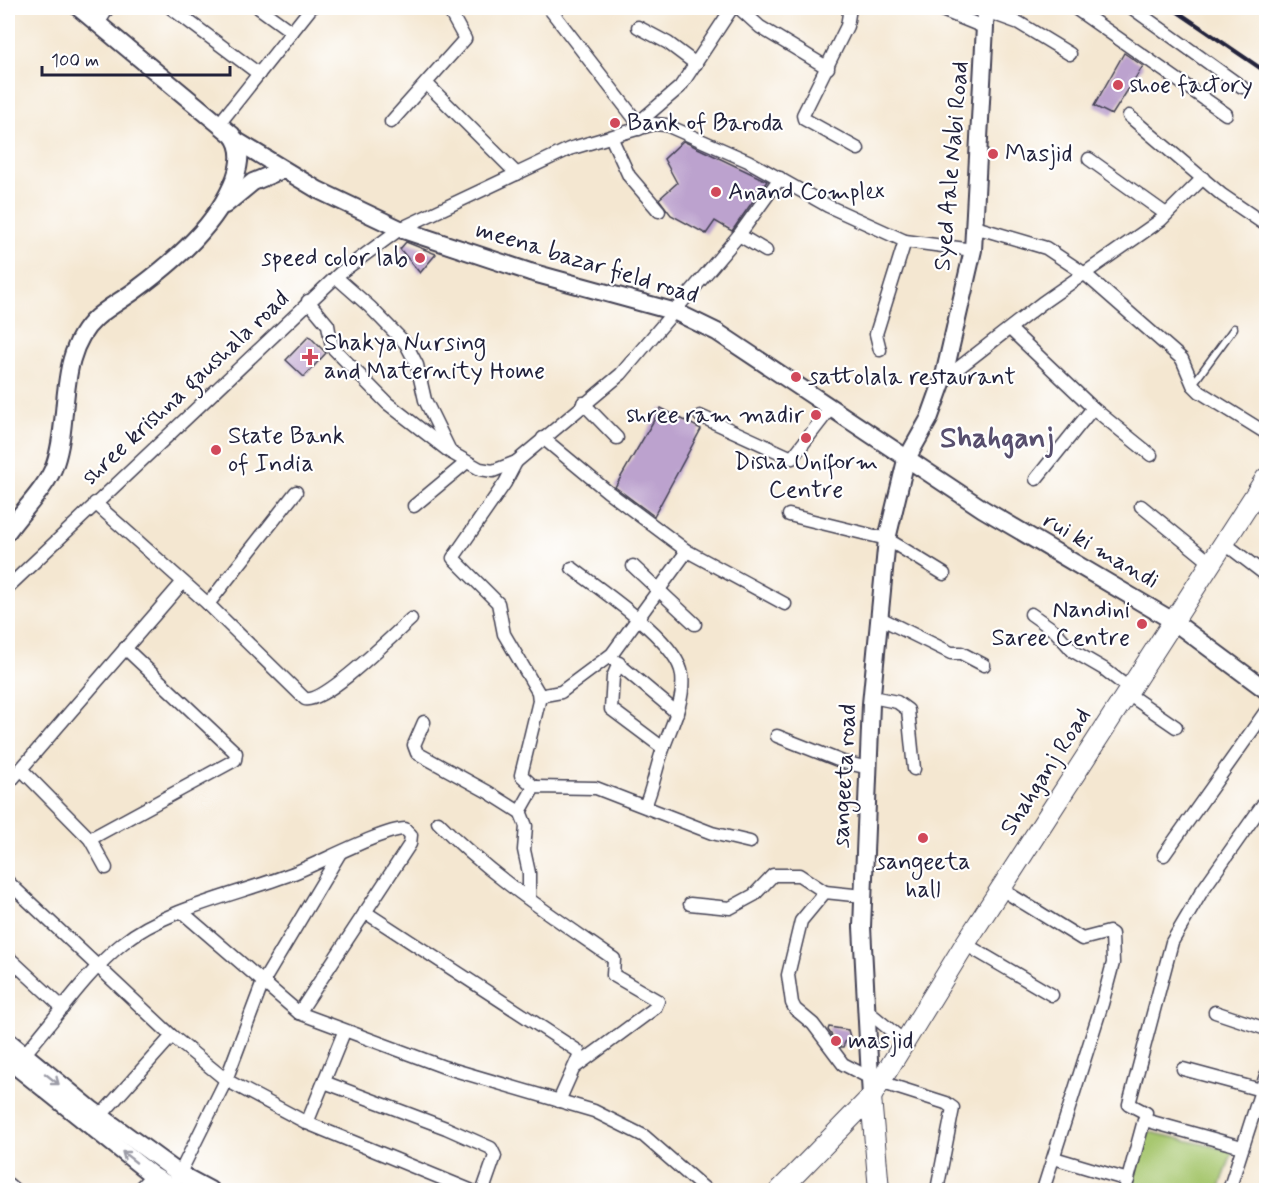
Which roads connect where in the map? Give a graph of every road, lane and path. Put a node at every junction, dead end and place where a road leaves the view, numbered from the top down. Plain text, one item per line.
1 (79, 8) edge
2 (108, 8) edge
3 (171, 8) edge
4 (259, 8) edge
5 (311, 8) edge
6 (448, 8) edge
7 (549, 8) edge
8 (732, 8) edge
9 (739, 8) edge
10 (850, 8) edge
11 (937, 8) edge
12 (1075, 8) edge
13 (1132, 8) edge
14 (986, 16) edge
15 (99, 22) junction
16 (638, 27) dead end
17 (292, 32) junction
18 (1070, 54) dead end
19 (696, 64) junction
20 (828, 68) junction
21 (259, 74) junction
22 (426, 83) junction
23 (1242, 87) dead end
24 (1226, 114) dead end
25 (1129, 116) dead end
26 (391, 122) dead end
27 (219, 124) junction
28 (639, 126) junction
29 (611, 137) junction
30 (237, 141) junction
31 (858, 149) dead end
32 (1089, 159) dead end
33 (282, 170) junction
34 (517, 174) junction
35 (780, 178) junction
36 (1203, 178) junction
37 (222, 207) junction
38 (659, 211) dead end
39 (1166, 214) junction
40 (1266, 225) edge
41 (975, 227) junction
42 (400, 229) junction
43 (739, 235) junction
44 (906, 241) junction
45 (973, 250) junction
46 (766, 251) dead end
47 (1085, 274) junction
48 (336, 277) junction
49 (308, 301) junction
50 (676, 312) junction
51 (1234, 328) dead end
52 (1010, 329) junction
53 (880, 350) dead end
54 (943, 380) junction
55 (1193, 385) junction
56 (583, 404) junction
57 (1093, 408) junction
58 (830, 409) junction
59 (700, 416) dead end
60 (1266, 433) edge
61 (543, 438) junction
62 (617, 438) dead end
63 (450, 452) junction
64 (1151, 455) dead end
65 (906, 460) junction
66 (467, 462) junction
67 (516, 462) junction
68 (1266, 478) edge
69 (1036, 479) dead end
70 (296, 492) dead end
71 (95, 504) junction
72 (1141, 506) dead end
73 (414, 507) dead end
74 (789, 515) dead end
75 (8, 531) edge
76 (887, 539) junction
77 (1224, 543) junction
78 (687, 551) junction
79 (1211, 564) junction
80 (633, 566) dead end
81 (572, 568) dead end
82 (944, 574) dead end
83 (1266, 575) edge
84 (183, 582) junction
85 (8, 587) edge
86 (659, 590) junction
87 (208, 604) junction
88 (785, 604) dead end
89 (1031, 614) dead end
90 (880, 618) junction
91 (411, 619) dead end
92 (638, 620) junction
93 (1173, 621) junction
94 (695, 624) dead end
95 (125, 648) junction
96 (614, 660) junction
97 (984, 665) dead end
98 (1266, 690) edge
99 (1129, 692) junction
100 (539, 696) junction
101 (872, 697) junction
102 (1266, 711) edge
103 (677, 713) junction
104 (424, 722) dead end
105 (1176, 727) dead end
106 (777, 736) dead end
107 (663, 748) junction
108 (869, 768) junction
109 (21, 769) junction
110 (914, 769) dead end
111 (8, 784) edge
112 (534, 787) junction
113 (1266, 800) edge
114 (645, 806) junction
115 (520, 812) junction
116 (438, 822) dead end
117 (90, 839) junction
118 (750, 842) dead end
119 (340, 853) junction
120 (1164, 855) dead end
121 (106, 868) dead end
122 (8, 882) edge
123 (1001, 889) junction
124 (825, 892) junction
125 (863, 896) junction
126 (529, 899) junction
127 (690, 904) dead end
128 (182, 912) junction
129 (365, 912) junction
130 (965, 944) junction
131 (8, 957) edge
132 (98, 968) junction
133 (263, 982) junction
134 (1052, 995) dead end
135 (63, 1008) junction
136 (866, 1010) junction
137 (1215, 1012) dead end
138 (299, 1013) junction
139 (1266, 1029) edge
140 (344, 1032) junction
141 (172, 1036) junction
142 (8, 1041) edge
143 (904, 1042) junction
144 (13, 1062) edge
145 (574, 1068) junction
146 (1184, 1069) dead end
147 (1266, 1075) edge
148 (226, 1080) junction
149 (324, 1082) junction
150 (874, 1085) junction
151 (1261, 1090) junction
152 (559, 1101) junction
153 (1144, 1120) junction
154 (96, 1121) junction
155 (307, 1123) junction
156 (1242, 1147) junction
157 (1053, 1158) junction
158 (152, 1175) junction
159 (8, 1184) edge
160 (176, 1184) edge
161 (1126, 1185) edge
162 (780, 1190) edge
163 (15, 1191) edge
164 (138, 1191) edge
165 (210, 1191) edge
166 (470, 1191) edge
167 (483, 1191) edge
168 (706, 1191) edge
169 (879, 1191) edge
170 (938, 1191) edge
171 (1043, 1191) edge
172 (1229, 1191) edge

1 - 15 main road, meena bazar field road
2 - 15 street
3 - 21 street
4 - 17 street
5 - 17 street
6 - 22 street
7 - 28 street
8 - 19 street
9 - 20 street
10 - 20 street
11 - 14 street
12 - 24 street
13 - 23 street
14 - 18 street
14 - 41 main road, Syed Aale Nabi Road
15 - 27 main road, meena bazar field road
16 - 19 street
17 - 21 street
19 - 28 street
20 - 31 street
21 - 27 street
22 - 26 street
22 - 34 street
25 - 36 street
27 - 30 main road, meena bazar field road
28 - 29 street, shree krishna gaushala road
28 - 35 street, shree krishna gaushala road
29 - 34 street, shree krishna gaushala road
29 - 38 street
30 - 33 main road, meena bazar field road
30 - 37 main road
32 - 39 street
33 - 37 main road
33 - 42 main road, meena bazar field road
34 - 42 street, shree krishna gaushala road
35 - 43 street
35 - 44 street, shree krishna gaushala road
36 - 39 street
36 - 40 street
37 - 75 main road
39 - 47 street
41 - 45 main road, Syed Aale Nabi Road
41 - 47 street
42 - 48 street, shree krishna gaushala road
42 - 50 main road, meena bazar field road
43 - 46 street
43 - 50 street
44 - 45 street, shree krishna gaushala road
44 - 53 street
45 - 54 main road, Syed Aale Nabi Road
47 - 52 street
47 - 55 street
48 - 49 street, shree krishna gaushala road
48 - 63 street
49 - 63 street
49 - 71 street, shree krishna gaushala road
50 - 56 street
50 - 58 main road, meena bazar field road
51 - 55 lane
52 - 54 street
52 - 57 street
54 - 65 main road, Syed Aale Nabi Road
55 - 60 street
56 - 61 street
56 - 62 street
57 - 64 street
57 - 69 street
58 - 59 street
58 - 65 main road, meena bazar field road
61 - 67 street
61 - 78 street
63 - 66 street
65 - 76 main road, sangeeta road
65 - 93 main road, rui ki mandi
66 - 67 street
66 - 73 street
67 - 100 street
68 - 77 main road, Shahganj Road
70 - 87 street
71 - 84 street
71 - 85 street, shree krishna gaushala road
72 - 79 street
74 - 76 street
76 - 82 street
76 - 90 main road, sangeeta road
77 - 79 main road, Shahganj Road
77 - 83 street
78 - 86 street
78 - 88 street
79 - 93 main road, Shahganj Road
80 - 86 street
81 - 92 street
84 - 87 street
84 - 95 street
86 - 92 street
86 - 94 street
87 - 91 street
89 - 99 street
90 - 97 street
90 - 101 main road, sangeeta road
92 - 96 street
92 - 103 street
93 - 98 main road, rui ki mandi
93 - 99 main road, Shahganj Road
95 - 109 street
95 - 117 street
96 - 100 street
96 - 103 street
96 - 107 street
99 - 105 street
99 - 123 main road, Shahganj Road
100 - 112 street
101 - 108 main road, sangeeta road
101 - 110 street
102 - 120 street
103 - 107 street
104 - 115 street
106 - 108 street
107 - 114 street
108 - 125 main road, sangeeta road
109 - 111 street
109 - 117 street
112 - 114 street
112 - 115 street
113 - 153 street
114 - 118 street
115 - 126 street
116 - 126 street
117 - 121 street
119 - 128 street
119 - 129 street
119 - 133 street
122 - 132 street
123 - 130 main road, Shahganj Road
123 - 157 street
124 - 125 street
124 - 127 street
124 - 150 street
125 - 136 main road, sangeeta road
126 - 145 street
128 - 132 street
128 - 133 street
129 - 138 street
129 - 145 street
130 - 134 street
130 - 143 main road, Shahganj Road
131 - 135 street
132 - 135 street
132 - 141 street
133 - 138 street
133 - 148 street
135 - 144 street
136 - 143 street
136 - 150 main road, sangeeta road
137 - 139 street
138 - 140 street
140 - 149 street
140 - 152 street
141 - 148 street
141 - 154 street
142 - 144 main road
143 - 150 main road, Shahganj Road
144 - 154 main road
145 - 152 street
146 - 151 street
147 - 151 street
148 - 155 street
148 - 160 street
149 - 155 street
149 - 167 street
150 - 162 main road, Shahganj Road
150 - 169 main road
150 - 170 street
151 - 156 street
152 - 168 street
153 - 156 street
153 - 161 street
158 -> 154 main road
154 - 160 main road
155 - 166 street
156 - 172 street
157 - 161 street
157 - 171 street
158 - 160 main road
158 - 164 street
159 - 163 street
160 - 165 main road

